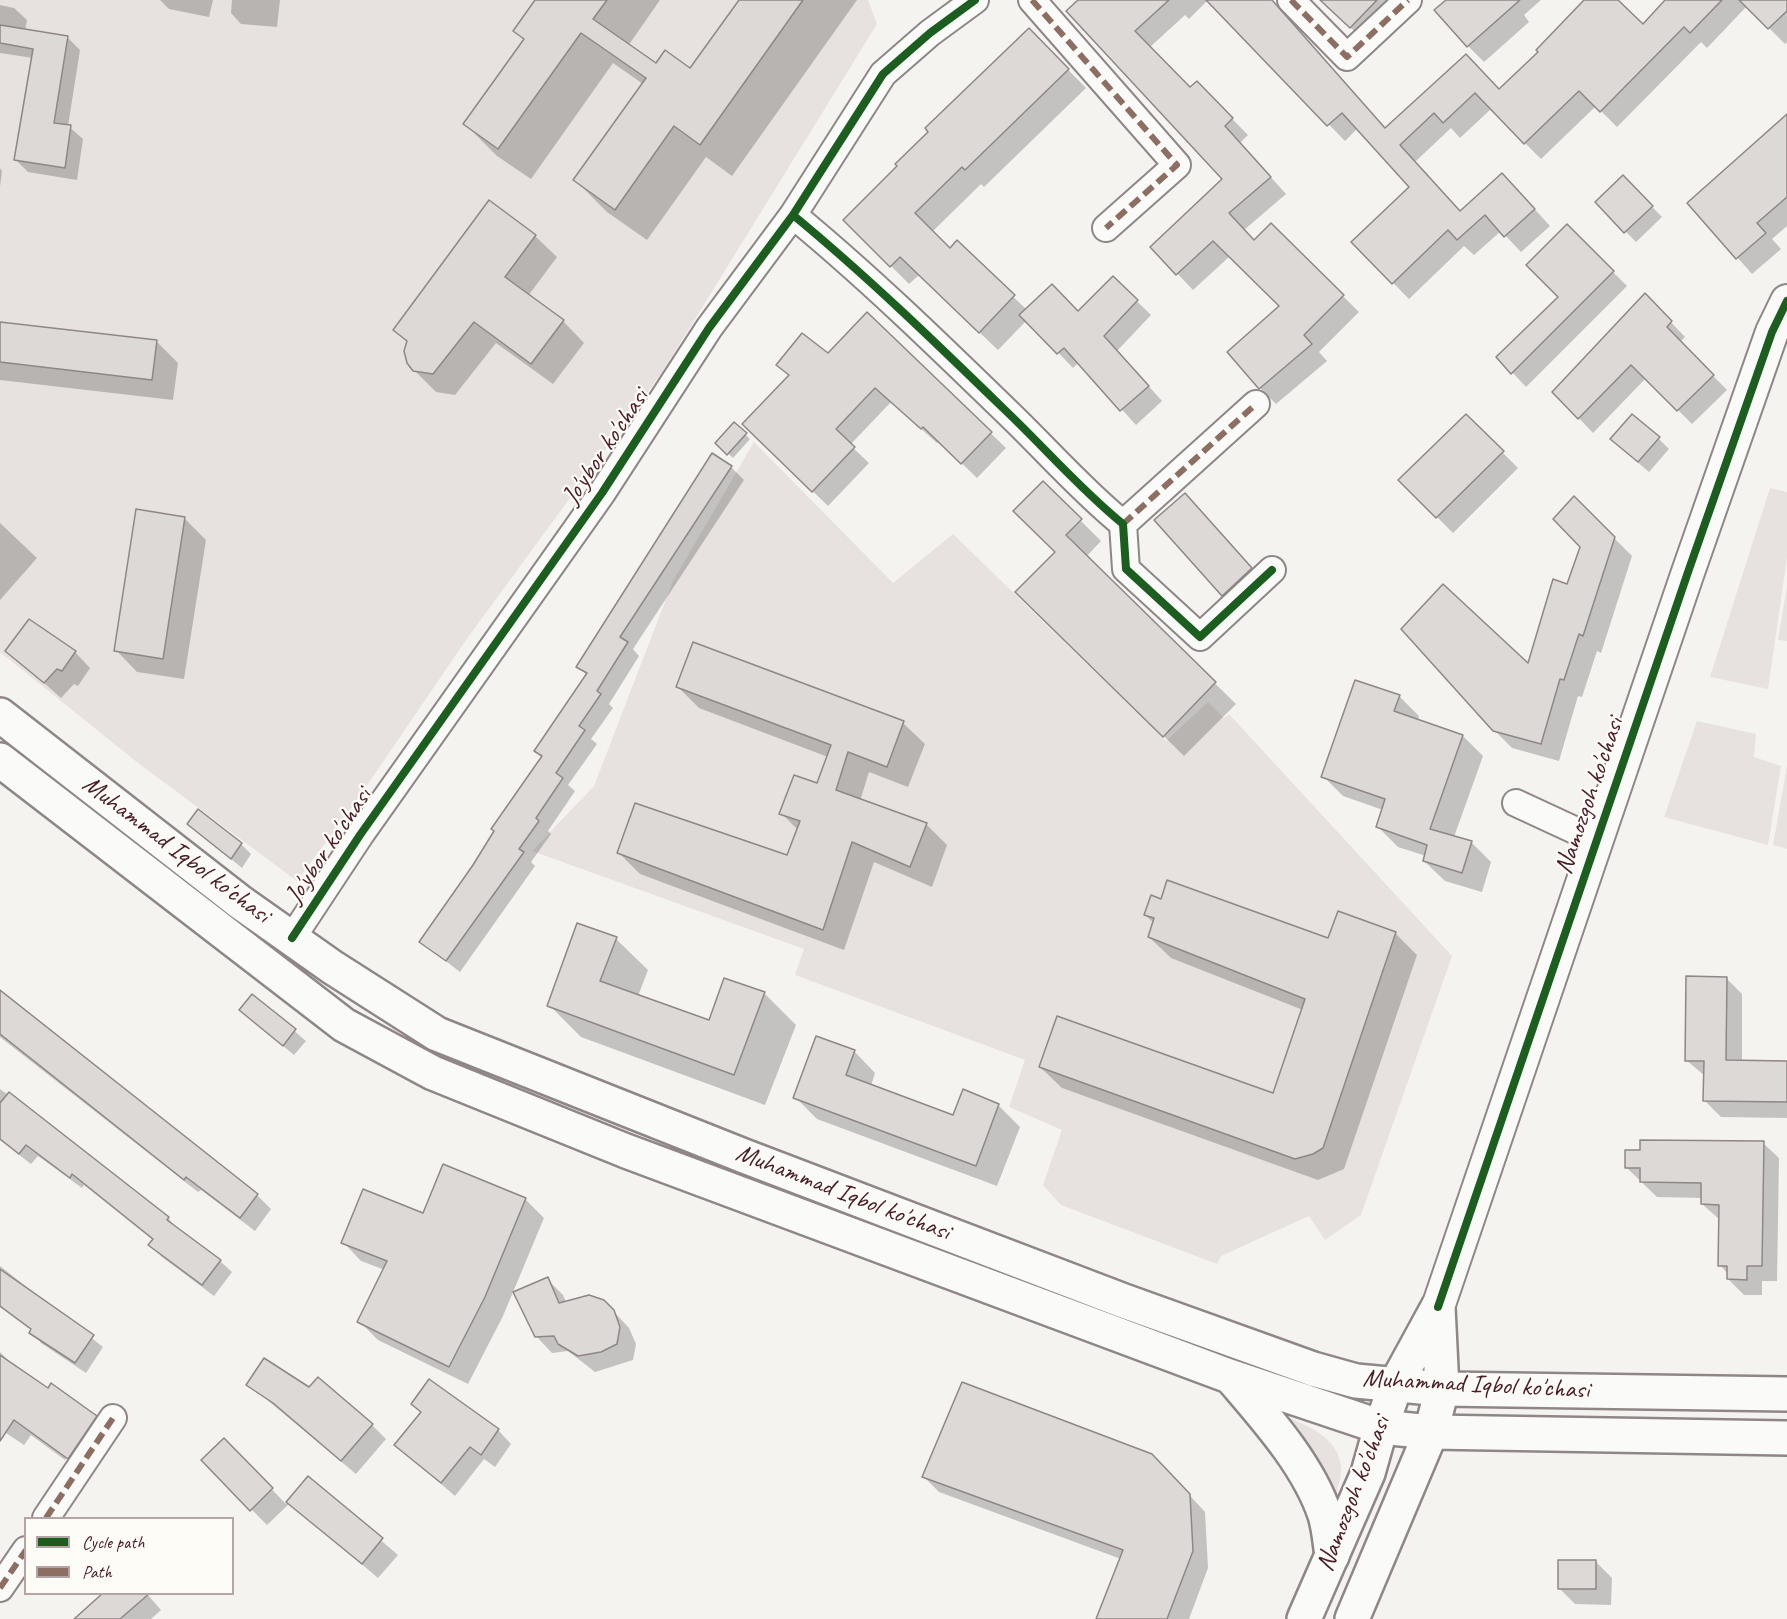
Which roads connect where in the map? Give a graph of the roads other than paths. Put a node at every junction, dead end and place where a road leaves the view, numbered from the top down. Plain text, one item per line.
1 (975, 0) edge
2 (1032, 0) edge
3 (1291, 0) edge
4 (1408, 0) edge
5 (793, 215) junction
6 (1106, 228) dead end
7 (1787, 301) edge
8 (1257, 404) dead end
9 (1123, 524) junction
10 (1272, 570) dead end
11 (0, 715) edge
12 (0, 760) edge
13 (1516, 803) dead end
14 (1598, 841) junction
15 (292, 938) junction
16 (1438, 1306) junction
17 (1229, 1376) junction
18 (1396, 1384) junction
19 (1442, 1389) junction
20 (1787, 1394) edge
21 (113, 1418) dead end
22 (1381, 1427) junction
23 (1431, 1432) junction
24 (1787, 1438) edge
25 (47, 1517) edge
26 (24, 1553) edge
27 (1332, 1556) junction
28 (0, 1588) edge
29 (1304, 1619) edge
30 (1352, 1619) edge

1 - 5 street, Jo'ybor ko'chasi
2 - 6 street
3 - 4 street
5 - 9 street
5 - 15 street, Jo'ybor ko'chasi
7 - 14 street, Namozgoh ko'chasi
8 - 9 street
9 - 10 street
11 - 15 main road, Muhammad Iqbol ko'chasi
12 - 17 main road, Muhammad Iqbol ko'chasi
13 - 14 street
14 - 16 street, Namozgoh ko'chasi
15 - 18 main road, Muhammad Iqbol ko'chasi
16 - 18 main road, Namozgoh ko'chasi
16 - 19 main road, Namozgoh ko'chasi
17 - 22 main road, Muhammad Iqbol ko'chasi
17 - 27 main road
18 - 19 main road, Muhammad Iqbol ko'chasi
18 - 22 main road, Namozgoh ko'chasi
19 - 20 main road, Muhammad Iqbol ko'chasi
19 - 23 main road, Namozgoh ko'chasi
21 - 25 street
22 - 23 main road, Muhammad Iqbol ko'chasi
22 - 27 main road, Namozgoh ko'chasi
23 - 24 main road, Muhammad Iqbol ko'chasi
23 - 30 main road, Namozgoh ko'chasi
26 - 28 street
27 - 29 main road, Namozgoh ko'chasi

